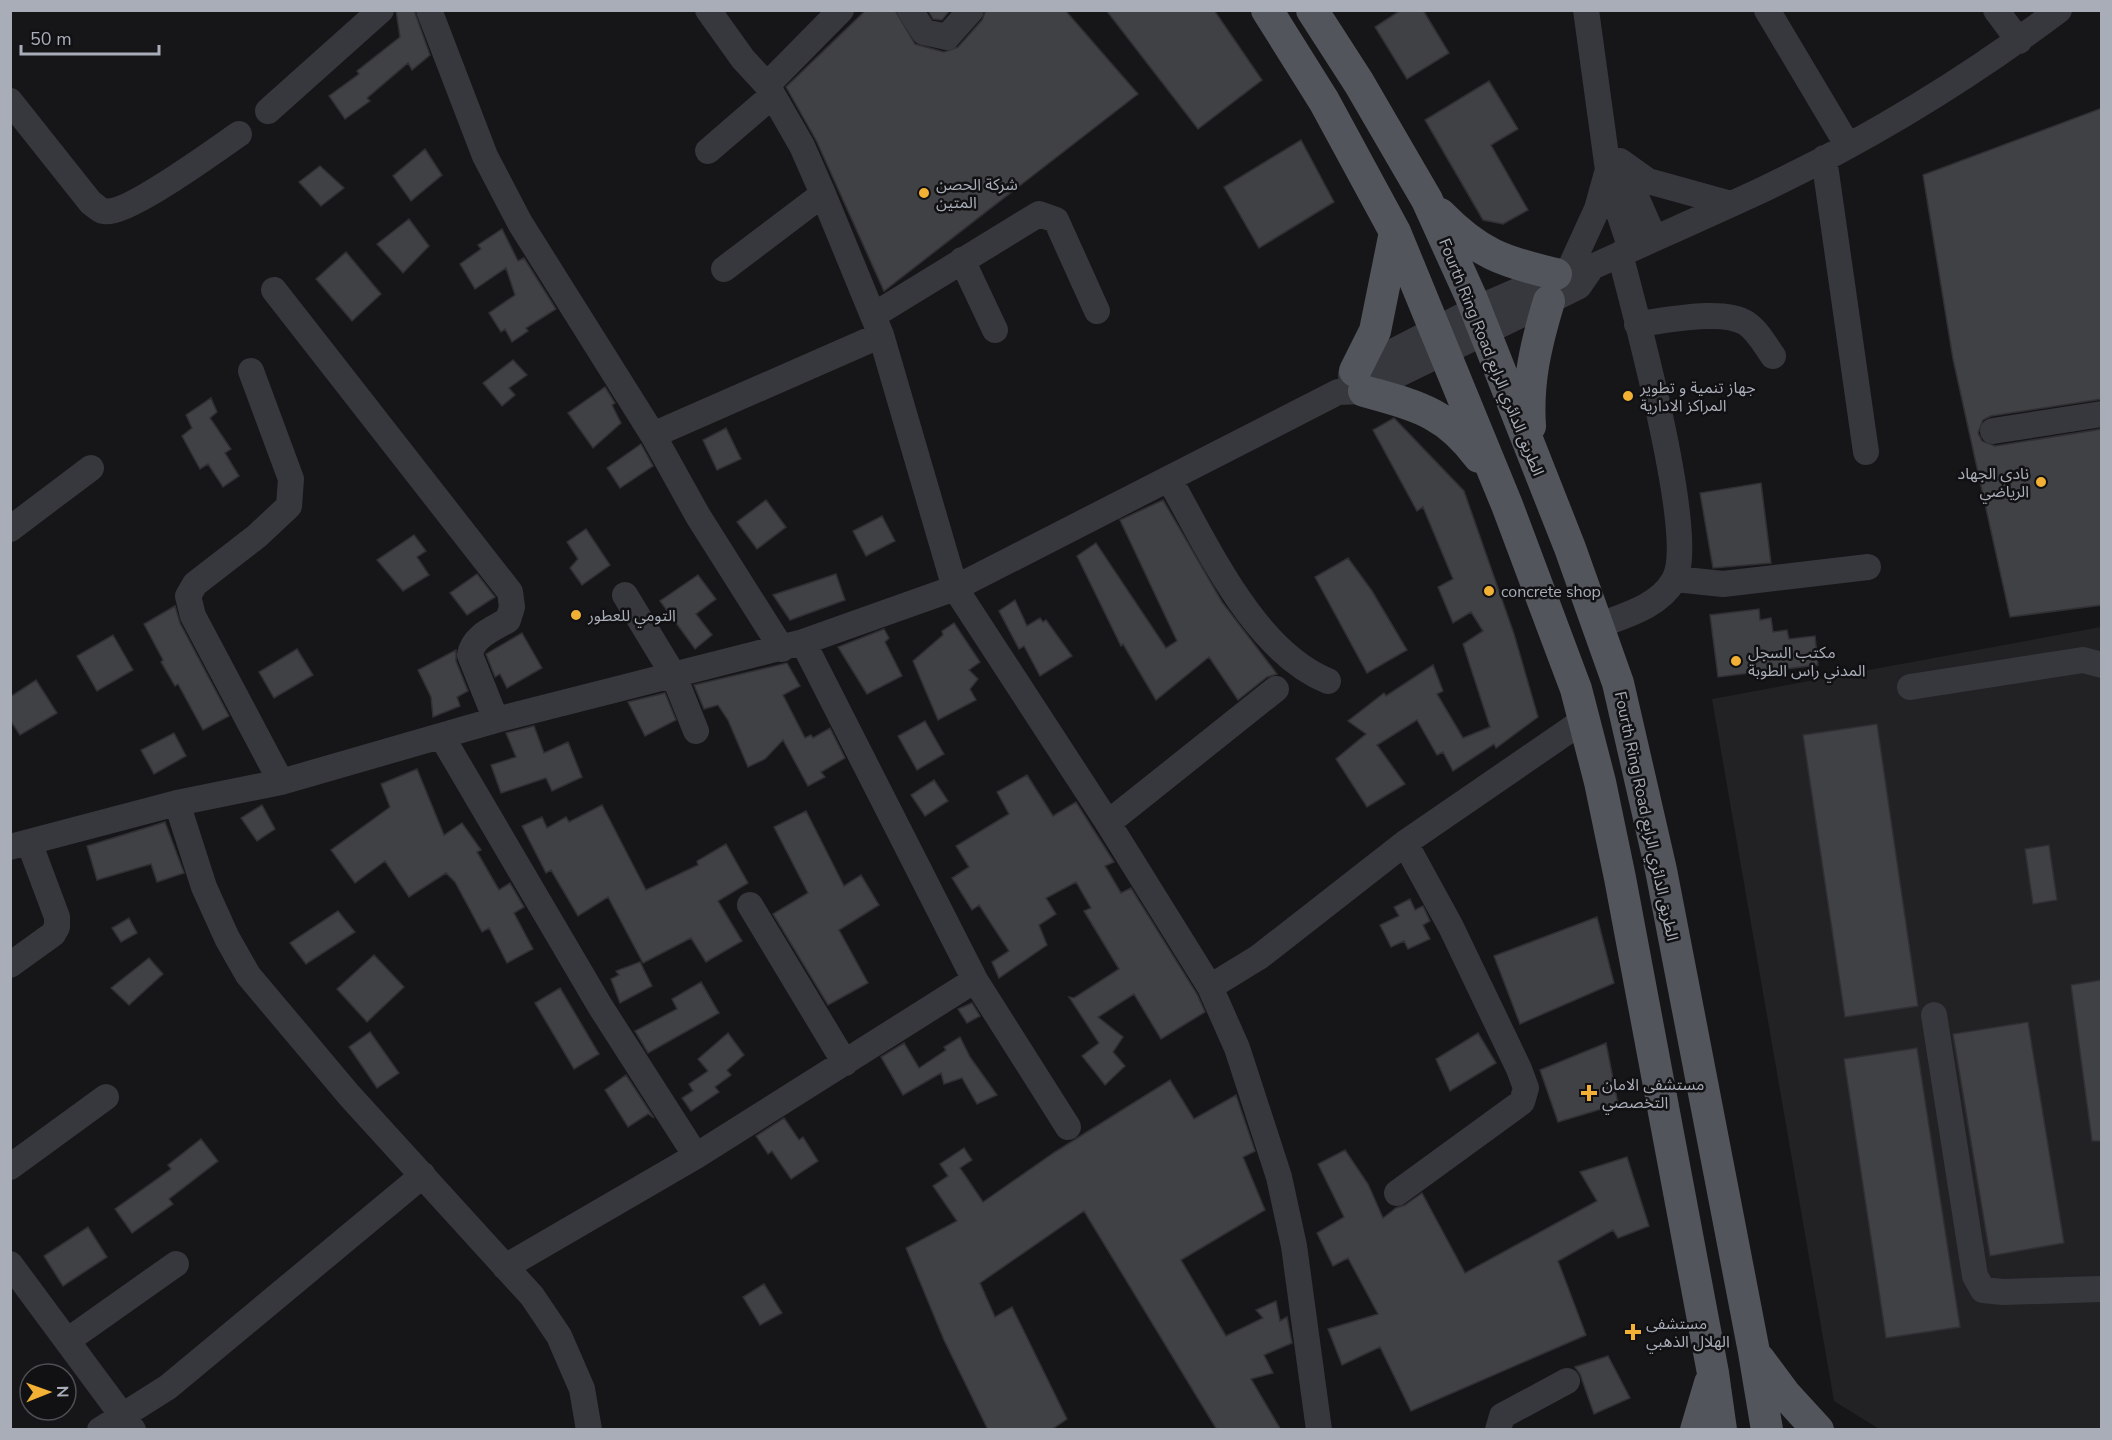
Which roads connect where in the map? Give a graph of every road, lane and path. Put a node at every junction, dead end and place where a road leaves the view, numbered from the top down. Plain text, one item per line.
1 (381, 10) edge
2 (429, 10) edge
3 (708, 10) edge
4 (841, 10) edge
5 (910, 10) edge
6 (971, 10) edge
7 (1267, 10) edge
8 (1312, 10) edge
9 (1586, 10) edge
10 (1767, 10) edge
11 (1996, 10) edge
12 (2059, 10) edge
13 (2019, 41) junction
14 (770, 90) junction
15 (10, 101) edge
16 (268, 111) dead end
17 (239, 134) dead end
18 (1848, 146) junction
19 (708, 152) dead end
20 (1824, 158) junction
21 (1614, 166) junction
22 (823, 194) junction
23 (1426, 200) junction
24 (1731, 204) junction
25 (1395, 232) junction
26 (1635, 247) junction
27 (962, 260) junction
28 (724, 269) dead end
29 (1567, 278) junction
30 (274, 290) dead end
31 (1097, 311) dead end
32 (1481, 321) junction
33 (1637, 324) junction
34 (877, 325) junction
35 (995, 330) dead end
36 (1441, 340) junction
37 (1773, 356) dead end
38 (251, 371) dead end
39 (1352, 384) junction
40 (2102, 414) edge
41 (1993, 431) dead end
42 (653, 435) junction
43 (1866, 452) dead end
44 (1533, 454) junction
45 (92, 468) dead end
46 (1169, 479) junction
47 (1507, 505) junction
48 (10, 529) edge
49 (1868, 567) dead end
50 (1675, 579) junction
51 (955, 588) junction
52 (625, 595) dead end
53 (1597, 626) junction
54 (793, 645) junction
55 (2102, 664) edge
56 (674, 676) junction
57 (1328, 681) dead end
58 (1910, 687) dead end
59 (1276, 689) dead end
60 (496, 720) junction
61 (1584, 720) junction
62 (696, 731) dead end
63 (442, 737) junction
64 (280, 782) junction
65 (177, 803) junction
66 (1108, 823) junction
67 (1405, 843) junction
68 (20, 845) edge
69 (750, 904) dead end
70 (10, 965) edge
71 (975, 980) junction
72 (1210, 987) junction
73 (1934, 1015) dead end
74 (845, 1063) junction
75 (106, 1097) dead end
76 (1068, 1127) dead end
77 (696, 1156) junction
78 (10, 1167) edge
79 (423, 1175) junction
80 (1397, 1193) dead end
81 (10, 1264) edge
82 (176, 1264) dead end
83 (505, 1267) junction
84 (2102, 1289) edge
85 (67, 1341) junction
86 (1754, 1352) junction
87 (1713, 1373) junction
88 (1567, 1381) dead end
89 (129, 1422) edge
90 (100, 1430) edge
91 (589, 1430) edge
92 (1319, 1430) edge
93 (1498, 1430) edge
94 (1696, 1430) edge
95 (1721, 1430) edge
96 (1767, 1430) edge
97 (1818, 1430) edge

1 - 16 street
2 - 42 street
3 - 14 street
4 - 14 street
5 - 6 street
7 - 25 main road
8 - 23 main road, Fourth Ring Road الطريق الدائري الرابع
9 - 21 street
10 - 18 street
11 - 13 street
12 - 13 street
13 - 18 street
14 - 19 street
14 - 22 street
15 - 17 street
18 - 20 street
20 - 24 street
20 - 43 street
21 - 24 street
21 - 26 street
21 - 29 street
22 - 28 street
22 - 34 street
23 - 29 main road
23 - 32 main road, Fourth Ring Road الطريق الدائري الرابع
24 - 26 street
25 - 36 main road
25 - 39 main road
26 - 29 street
26 - 33 street
27 - 31 street
27 - 34 street
27 - 35 street
29 - 32 street
29 - 44 main road
30 - 60 street
32 - 36 street
32 - 44 main road, Fourth Ring Road الطريق الدائري الرابع
33 - 37 street
33 - 50 street
34 - 42 street
34 - 51 street
36 - 39 street
36 - 47 main road
38 - 64 street
39 - 46 street
39 - 47 main road
40 - 41 street
42 - 54 street
44 - 53 main road, Fourth Ring Road الطريق الدائري الرابع
45 - 48 street
46 - 51 street
46 - 57 street
47 - 61 main road
49 - 50 street
50 - 53 street
51 - 54 street
51 - 66 street
52 - 56 street
53 - 86 main road, Fourth Ring Road الطريق الدائري الرابع
54 - 56 street
54 - 71 street
55 - 58 street
56 - 60 street
56 - 62 street
59 - 66 street
60 - 63 street
61 - 67 street
61 - 87 main road
63 - 64 street
63 - 77 street
64 - 65 street
65 - 68 street
65 - 79 street
66 - 72 street
67 - 72 street
67 - 80 street
68 - 70 street
69 - 74 street
71 - 74 street
71 - 76 street
72 - 92 street
73 - 84 street
74 - 77 street
75 - 78 street
77 - 83 street
79 - 83 street
79 - 89 street
81 - 85 street
82 - 85 street
83 - 91 street
85 - 89 street
86 - 96 main road, Fourth Ring Road الطريق الدائري الرابع
86 - 97 main road
87 - 94 main road
87 - 95 main road
88 - 93 street
89 - 90 street

